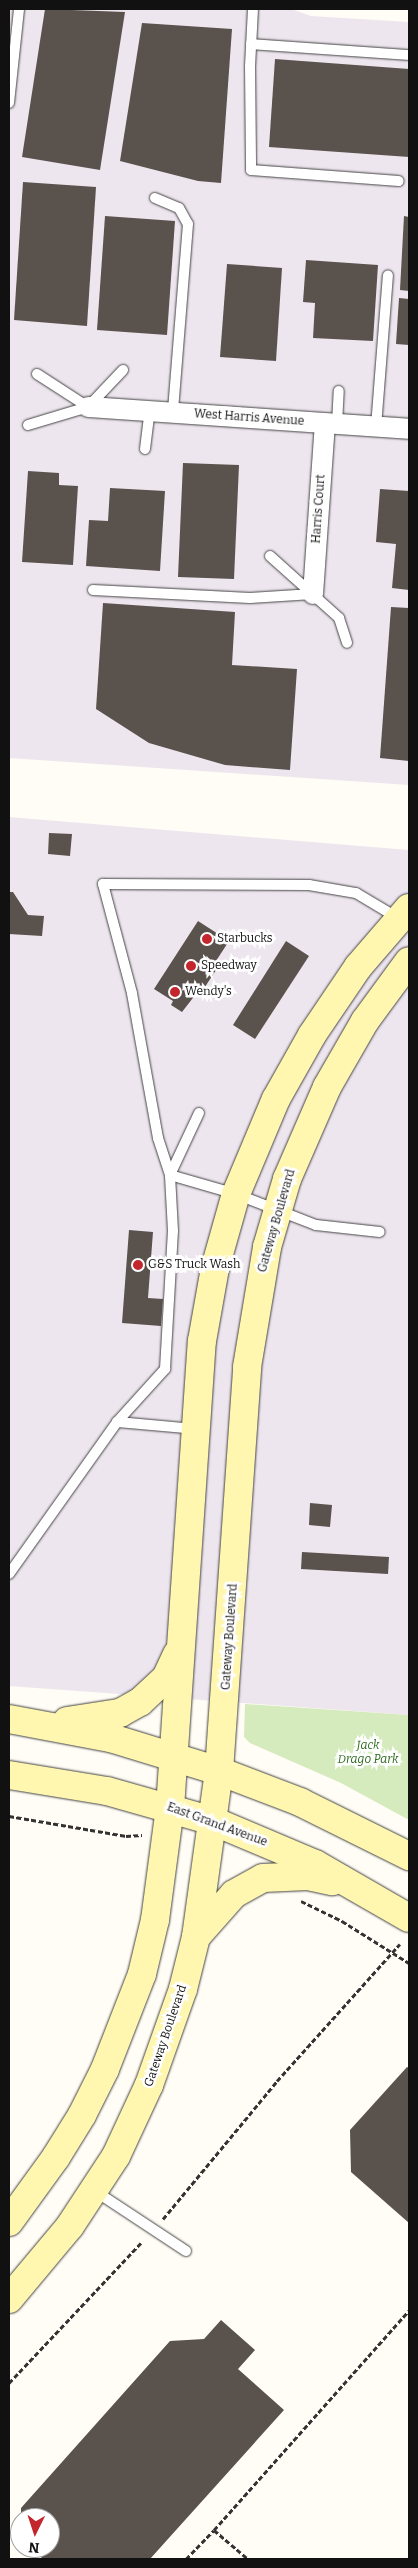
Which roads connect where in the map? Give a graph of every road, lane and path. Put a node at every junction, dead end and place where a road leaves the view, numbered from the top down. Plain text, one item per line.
1 (19, 9) edge
2 (253, 9) edge
3 (251, 44) junction
4 (409, 55) edge
5 (9, 103) edge
6 (399, 181) dead end
7 (155, 198) dead end
8 (388, 275) dead end
9 (122, 370) dead end
10 (37, 374) dead end
11 (339, 391) dead end
12 (88, 406) junction
13 (150, 411) junction
14 (173, 412) junction
15 (331, 424) junction
16 (28, 425) dead end
17 (376, 427) junction
18 (409, 429) edge
19 (145, 448) dead end
20 (270, 556) dead end
21 (93, 590) dead end
22 (313, 594) junction
23 (347, 643) dead end
24 (404, 913) edge
25 (409, 961) edge
26 (199, 1113) dead end
27 (170, 1174) junction
28 (236, 1194) junction
29 (278, 1211) junction
30 (380, 1232) dead end
31 (117, 1422) junction
32 (196, 1429) junction
33 (9, 1574) edge
34 (182, 1628) junction
35 (9, 1719) edge
36 (40, 1723) junction
37 (174, 1757) junction
38 (219, 1771) junction
39 (9, 1775) edge
40 (170, 1808) junction
41 (9, 1816) edge
42 (212, 1821) junction
43 (142, 1835) dead end
44 (408, 1856) edge
45 (360, 1889) junction
46 (297, 1899) dead end
47 (409, 1918) edge
48 (196, 1937) junction
49 (400, 1944) dead end
50 (394, 1953) junction
51 (409, 1964) edge
52 (95, 2190) junction
53 (9, 2222) edge
54 (154, 2230) junction
55 (186, 2252) dead end
56 (9, 2299) edge
57 (409, 2310) edge
58 (9, 2383) edge
59 (214, 2530) junction
60 (186, 2559) edge
61 (248, 2559) edge

1 - 5 lane
2 - 3 lane
3 - 4 lane
3 - 6 lane
7 - 14 lane
8 - 17 lane
9 - 12 lane
10 - 12 lane
11 - 15 lane
12 - 13 street, West Harris Avenue
12 - 16 lane
13 - 14 street, West Harris Avenue
13 - 19 lane
14 - 15 street, West Harris Avenue
15 - 17 street, West Harris Avenue
15 - 22 street, Harris Court
17 - 18 street, West Harris Avenue
20 - 22 lane
21 - 22 lane
22 - 23 lane
24 - 27 lane
24 - 28 main road
25 - 29 main road, Gateway Boulevard
26 - 27 lane
27 - 28 lane
27 - 31 lane
28 - 29 lane
28 - 32 main road
29 - 30 lane
29 - 38 main road, Gateway Boulevard
31 - 32 lane
31 - 33 lane
32 - 34 main road
34 - 36 main road
34 - 37 main road
35 - 36 main road
36 - 37 main road
37 - 38 main road
37 - 40 main road
38 - 42 main road, Gateway Boulevard
38 - 44 main road
39 - 40 main road, East Grand Avenue
40 - 42 main road, East Grand Avenue
40 - 53 main road
41 - 43 path
42 - 45 main road, East Grand Avenue
42 - 48 main road, Gateway Boulevard
45 - 47 main road, East Grand Avenue
45 - 48 main road
46 - 50 path
48 - 52 main road, Gateway Boulevard
49 - 50 path
50 - 51 path
50 - 54 path
52 - 54 lane
52 - 56 main road, Gateway Boulevard
54 - 55 lane
54 - 58 path
57 - 59 path
59 - 60 path
59 - 61 path

